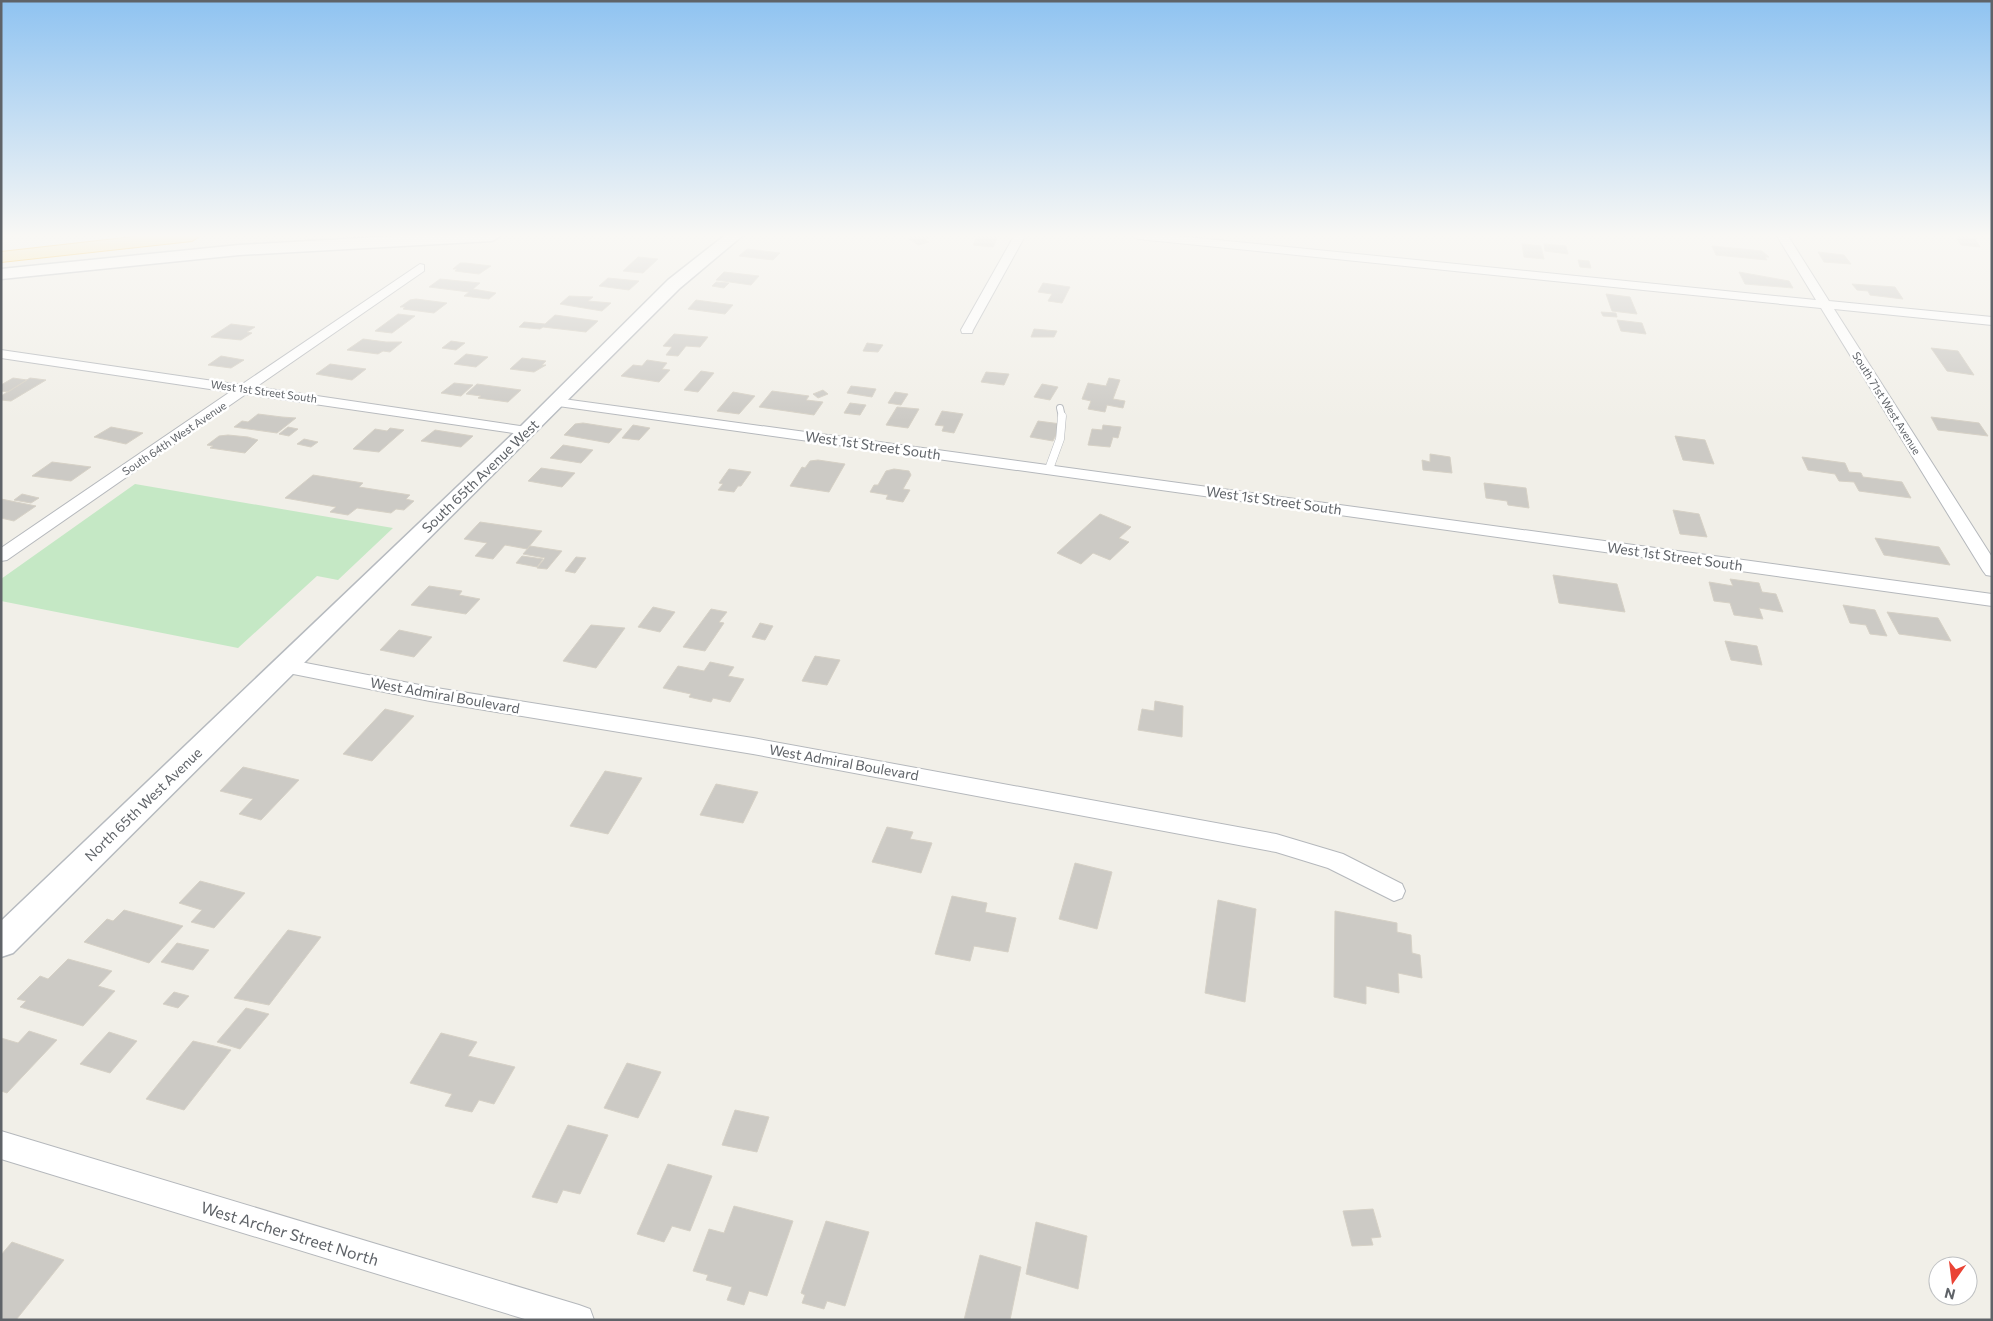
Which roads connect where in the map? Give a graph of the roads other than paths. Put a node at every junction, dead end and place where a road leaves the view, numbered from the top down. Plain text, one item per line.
1 (378, 298) edge
2 (660, 298) edge
3 (985, 298) edge
4 (1753, 298) edge
5 (1821, 298) edge
6 (1826, 305) junction
7 (1992, 321) edge
8 (967, 330) dead end
9 (1, 354) edge
10 (247, 389) junction
11 (556, 402) junction
12 (1060, 408) dead end
13 (527, 431) junction
14 (1049, 469) junction
15 (1, 556) edge
16 (1992, 571) edge
17 (1992, 600) edge
18 (285, 666) junction
19 (1394, 891) dead end
20 (1, 943) edge
21 (1, 1145) edge
22 (580, 1320) edge

1 - 10 street, South 64th West Avenue
2 - 11 street, South 65th Avenue West
3 - 8 street
4 - 6 street
5 - 6 street, South 71st West Avenue
6 - 7 street
6 - 16 street, South 71st West Avenue
9 - 10 street, West 1st Street South
10 - 13 street, West 1st Street South
10 - 15 street, South 64th West Avenue
11 - 13 street, South 65th Avenue West
11 - 14 street, West 1st Street South
12 - 14 lane
13 - 18 street, South 65th Avenue West
14 - 17 street, West 1st Street South
18 - 19 street, West Admiral Boulevard
18 - 20 street, North 65th West Avenue
21 - 22 street, West Archer Street North

